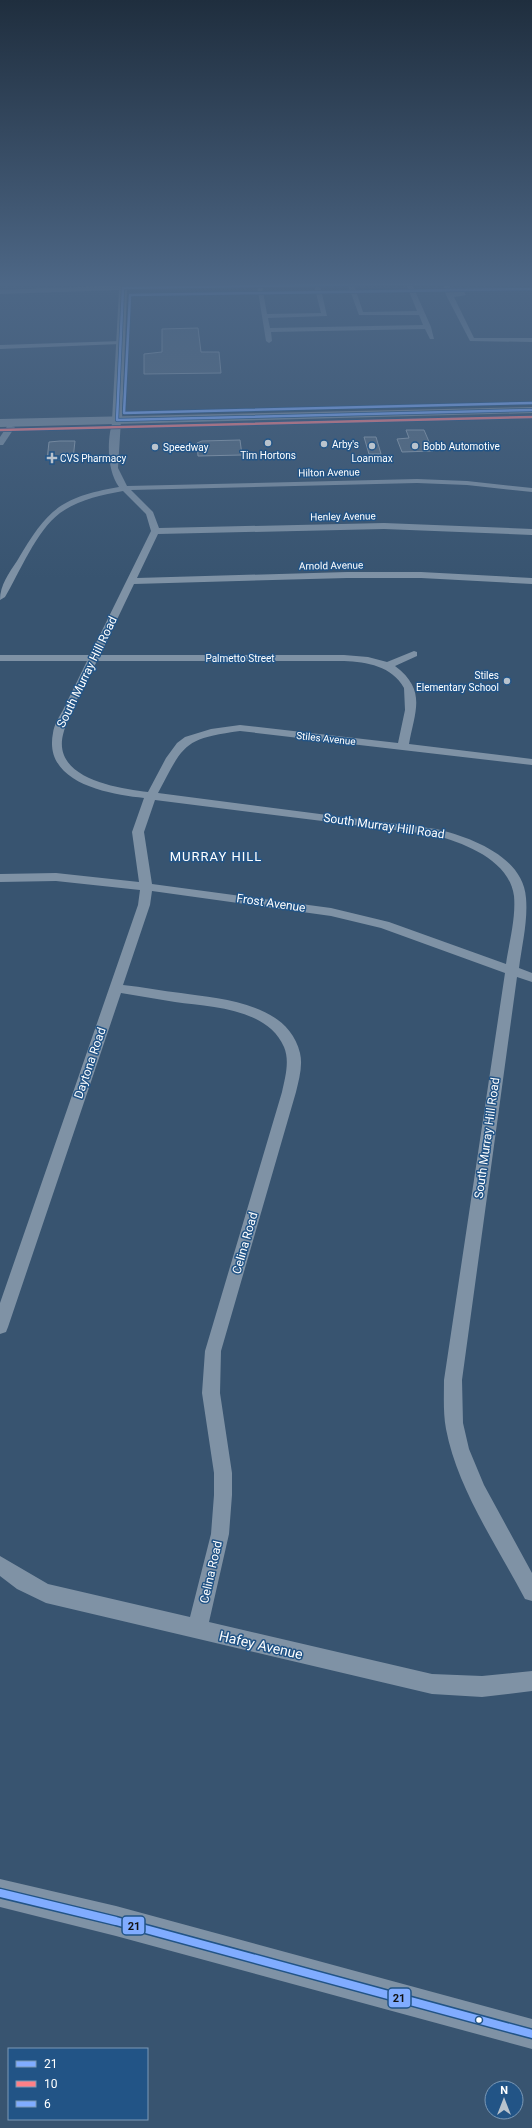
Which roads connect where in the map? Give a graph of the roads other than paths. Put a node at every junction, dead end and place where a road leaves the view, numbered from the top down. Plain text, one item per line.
1 (119, 380) edge
2 (532, 410) edge
3 (376, 416) junction
4 (532, 416) edge
5 (117, 422) junction
6 (4, 426) edge
7 (0, 443) edge
8 (126, 488) junction
9 (532, 490) edge
10 (155, 531) junction
11 (532, 532) edge
12 (131, 581) junction
13 (532, 581) edge
14 (0, 597) edge
15 (414, 654) dead end
16 (0, 658) edge
17 (93, 659) junction
18 (388, 666) junction
19 (403, 746) junction
20 (532, 762) edge
21 (152, 795) junction
22 (0, 878) edge
23 (146, 887) junction
24 (511, 971) junction
25 (532, 978) edge
26 (116, 988) junction
27 (0, 1327) edge
28 (0, 1565) edge
29 (532, 1592) edge
30 (197, 1630) junction
31 (532, 1681) edge
32 (0, 1892) edge
33 (532, 2034) edge

1 - 5 street
2 - 3 main road
3 - 4 main road
3 - 5 main road
3 - 5 main road
5 - 6 main road
5 - 8 street
6 - 7 street
8 - 9 street, Hilton Avenue
8 - 10 street
8 - 14 street, Hilton Avenue
10 - 11 street, Henley Avenue
10 - 12 street, South Murray Hill Road
12 - 13 street, Arnold Avenue
12 - 17 street, South Murray Hill Road
15 - 18 street
16 - 17 street, Palmetto Street
17 - 18 street, Palmetto Street
17 - 21 street, South Murray Hill Road
18 - 19 street, Palmetto Street
19 - 20 street, Stiles Avenue
19 - 21 street, Stiles Avenue
21 - 23 street, Daytona Road
21 - 24 street, South Murray Hill Road
22 - 23 street, Frost Avenue
23 - 24 street, Frost Avenue
23 - 26 street, Daytona Road
24 - 25 street, Frost Avenue
24 - 29 street, South Murray Hill Road
26 - 27 street, Daytona Road
26 - 30 street, Celina Road
28 - 30 street, Hafey Avenue
30 - 31 street, Hafey Avenue
32 - 33 street

